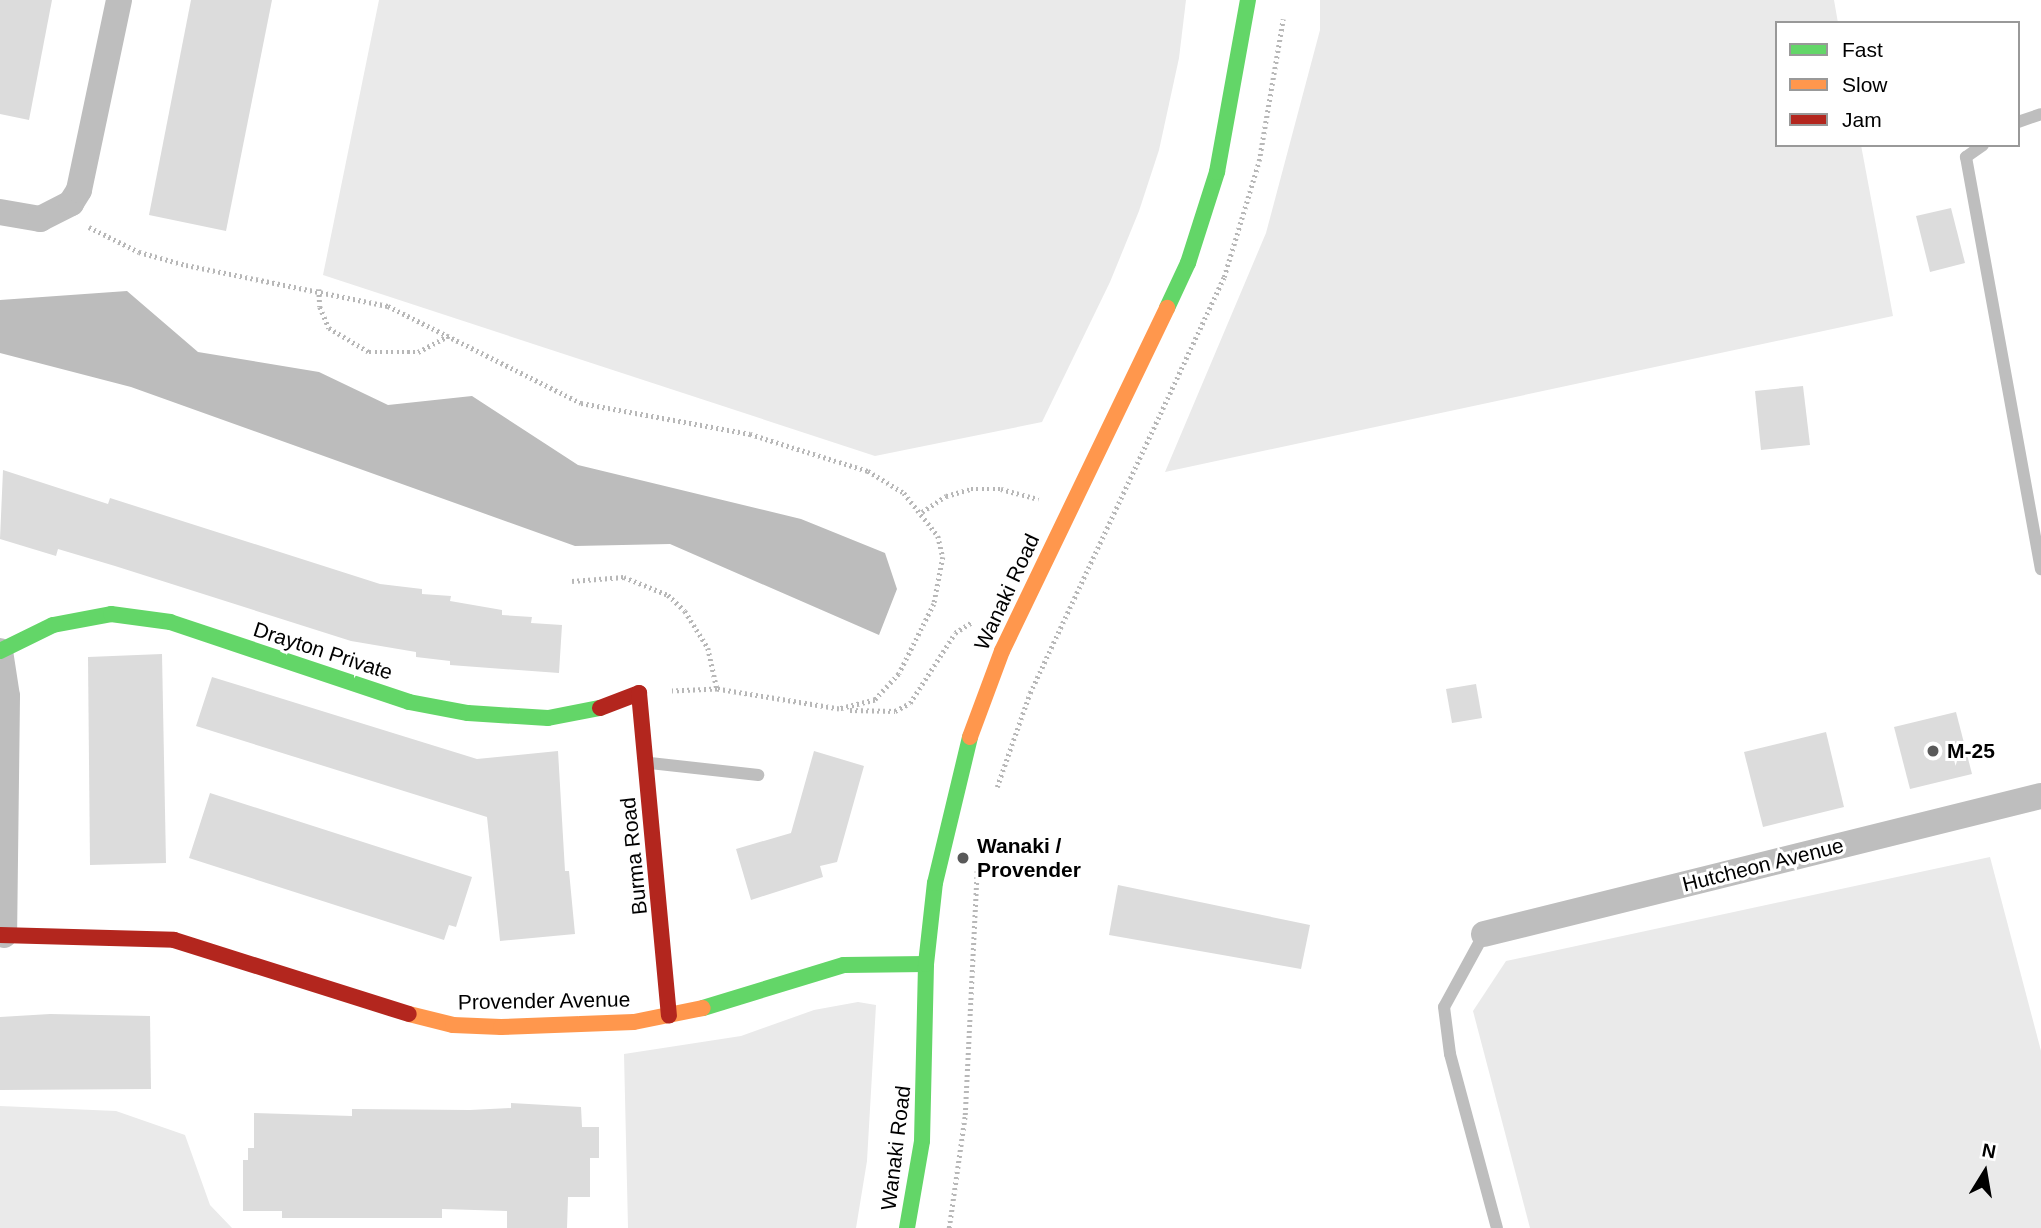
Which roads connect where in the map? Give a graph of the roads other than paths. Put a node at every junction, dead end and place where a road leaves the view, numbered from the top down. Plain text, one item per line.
1 (119, 0) edge
2 (1248, 0) edge
3 (2041, 114) edge
4 (2020, 121) edge
5 (1980, 147) edge
6 (0, 212) edge
7 (2041, 569) edge
8 (0, 651) edge
9 (639, 693) joint
10 (646, 762) junction
11 (758, 775) dead end
12 (2041, 796) edge
13 (1485, 934) joint
14 (2, 935) edge
15 (926, 964) junction
16 (669, 1016) junction
17 (907, 1228) edge
18 (1497, 1228) edge

1 - 6 street
2 - 15 street, Wanaki Road
3 - 4 lane
5 - 7 lane
8 - 9 street, Drayton Private
8 - 14 street
9 - 10 street, Burma Road
10 - 11 lane
10 - 16 street, Burma Road
12 - 13 street, Hutcheon Avenue
13 - 18 lane
14 - 16 street, Provender Avenue
15 - 16 street, Provender Avenue
15 - 17 street, Wanaki Road

